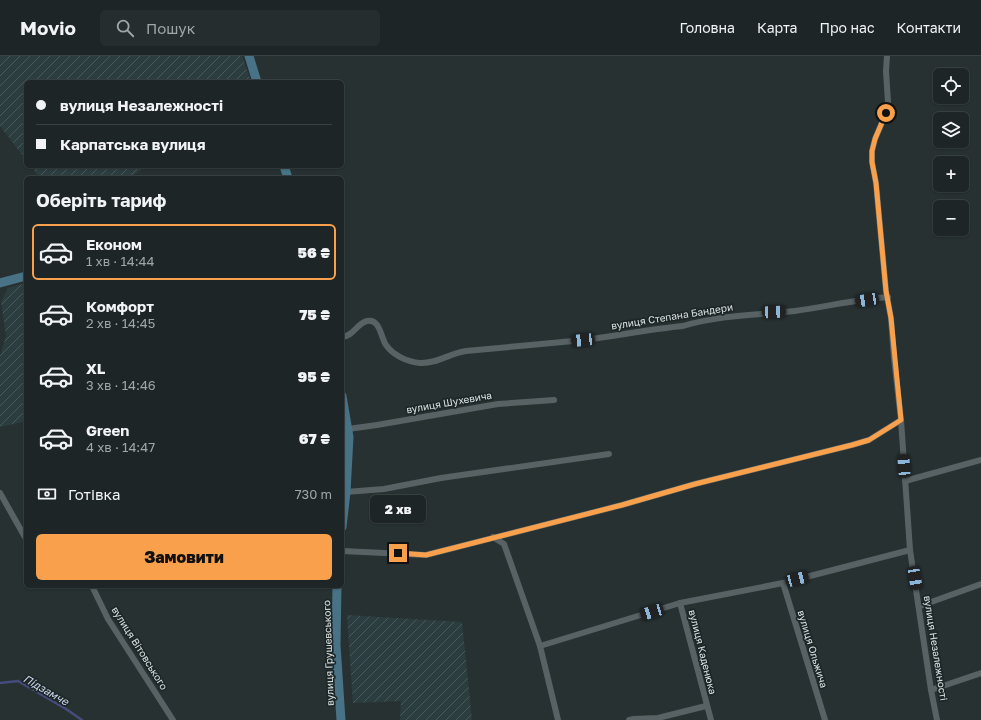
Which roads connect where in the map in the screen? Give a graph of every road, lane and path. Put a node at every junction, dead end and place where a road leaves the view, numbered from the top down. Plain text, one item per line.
1 (249, 56) edge
2 (887, 56) edge
3 (256, 80) edge
4 (24, 277) edge
5 (0, 283) edge
6 (888, 296) junction
7 (344, 336) edge
8 (554, 400) dead end
9 (344, 407) edge
10 (901, 420) junction
11 (348, 429) junction
12 (609, 454) dead end
13 (981, 460) edge
14 (905, 481) junction
15 (346, 492) junction
16 (0, 493) edge
17 (344, 510) edge
18 (24, 535) edge
19 (493, 537) junction
20 (910, 550) junction
21 (344, 551) edge
22 (783, 583) junction
23 (981, 584) edge
24 (93, 588) edge
25 (337, 588) edge
26 (680, 603) junction
27 (920, 606) junction
28 (540, 646) junction
29 (981, 673) edge
30 (931, 690) junction
31 (706, 706) junction
32 (173, 720) edge
33 (341, 720) edge
34 (558, 720) edge
35 (628, 720) edge
36 (711, 720) edge
37 (825, 720) edge
38 (937, 720) edge

1 - 3 street
2 - 6 street, вулиця Незалежності
4 - 5 street
6 - 7 street, вулиця Степана Бандери
6 - 10 street, вулиця Незалежності
8 - 11 street, вулиця Шухевича
9 - 11 street
10 - 14 street, вулиця Незалежності
10 - 19 street
11 - 15 street
12 - 15 street
13 - 14 street
14 - 20 street, вулиця Незалежності
15 - 17 street
16 - 18 street
19 - 21 street
19 - 28 street
20 - 22 street
20 - 27 street, вулиця Незалежності
22 - 26 street
22 - 37 street, вулиця Ольжича
23 - 27 street
24 - 32 street, вулиця Вітовського
25 - 33 street, вулиця Грушевського
26 - 28 street
26 - 31 street, вулиця Каденюка
27 - 30 street, вулиця Незалежності
28 - 34 street
29 - 30 street
30 - 38 street, вулиця Незалежності
31 - 35 street, вулиця Каденюка
31 - 36 street, вулиця Каденюка

